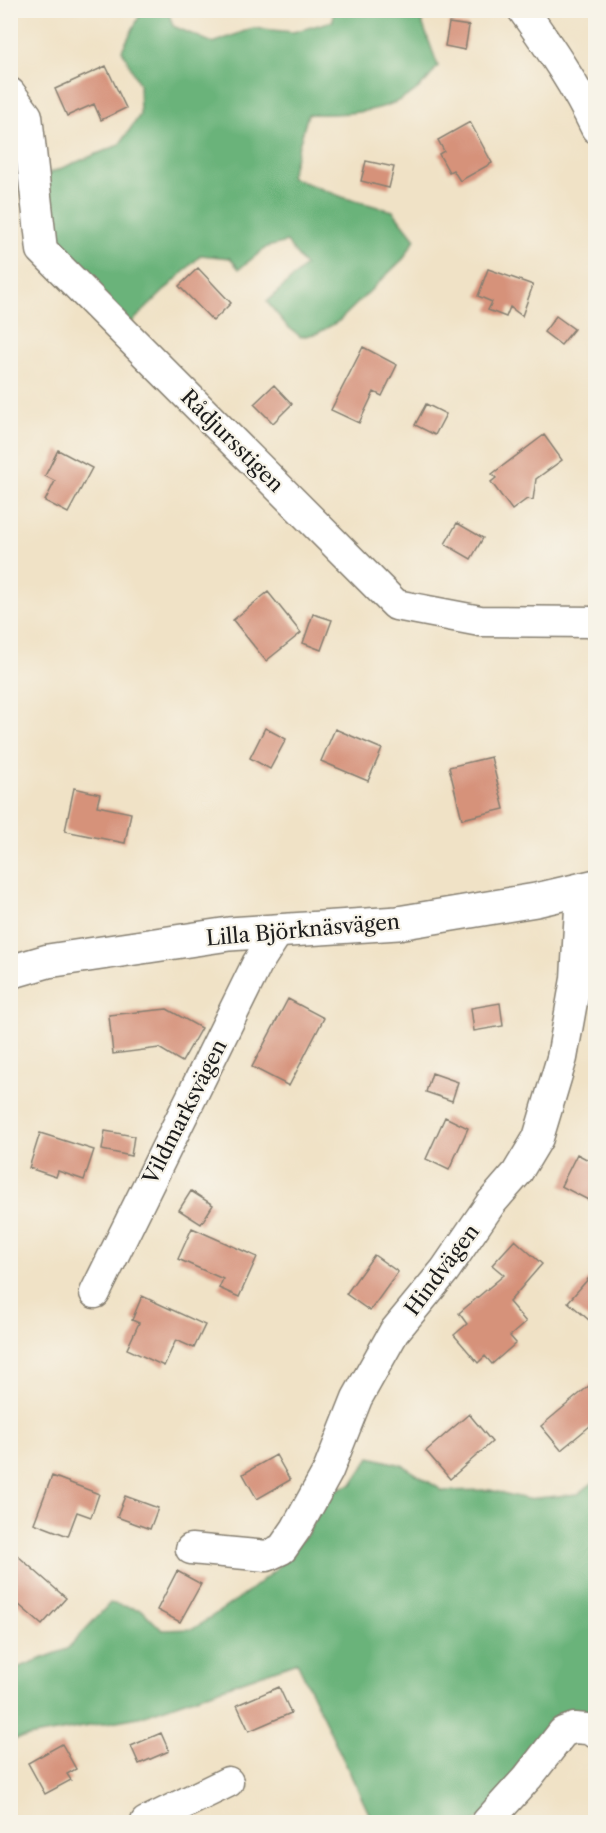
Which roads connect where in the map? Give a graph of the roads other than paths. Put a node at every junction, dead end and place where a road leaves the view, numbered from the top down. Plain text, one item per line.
1 (523, 10) edge
2 (10, 93) edge
3 (596, 128) edge
4 (596, 622) edge
5 (589, 889) edge
6 (277, 933) junction
7 (10, 972) edge
8 (95, 1293) dead end
9 (191, 1548) dead end
10 (596, 1733) edge
11 (228, 1782) dead end
12 (147, 1822) edge
13 (487, 1822) edge

1 - 3 street
2 - 4 street, Rådjursstigen
5 - 6 street, Lilla Björknäsvägen
5 - 9 street, Hindvägen
6 - 7 street, Lilla Björknäsvägen
6 - 8 street, Vildmarksvägen
10 - 13 street
11 - 12 street

